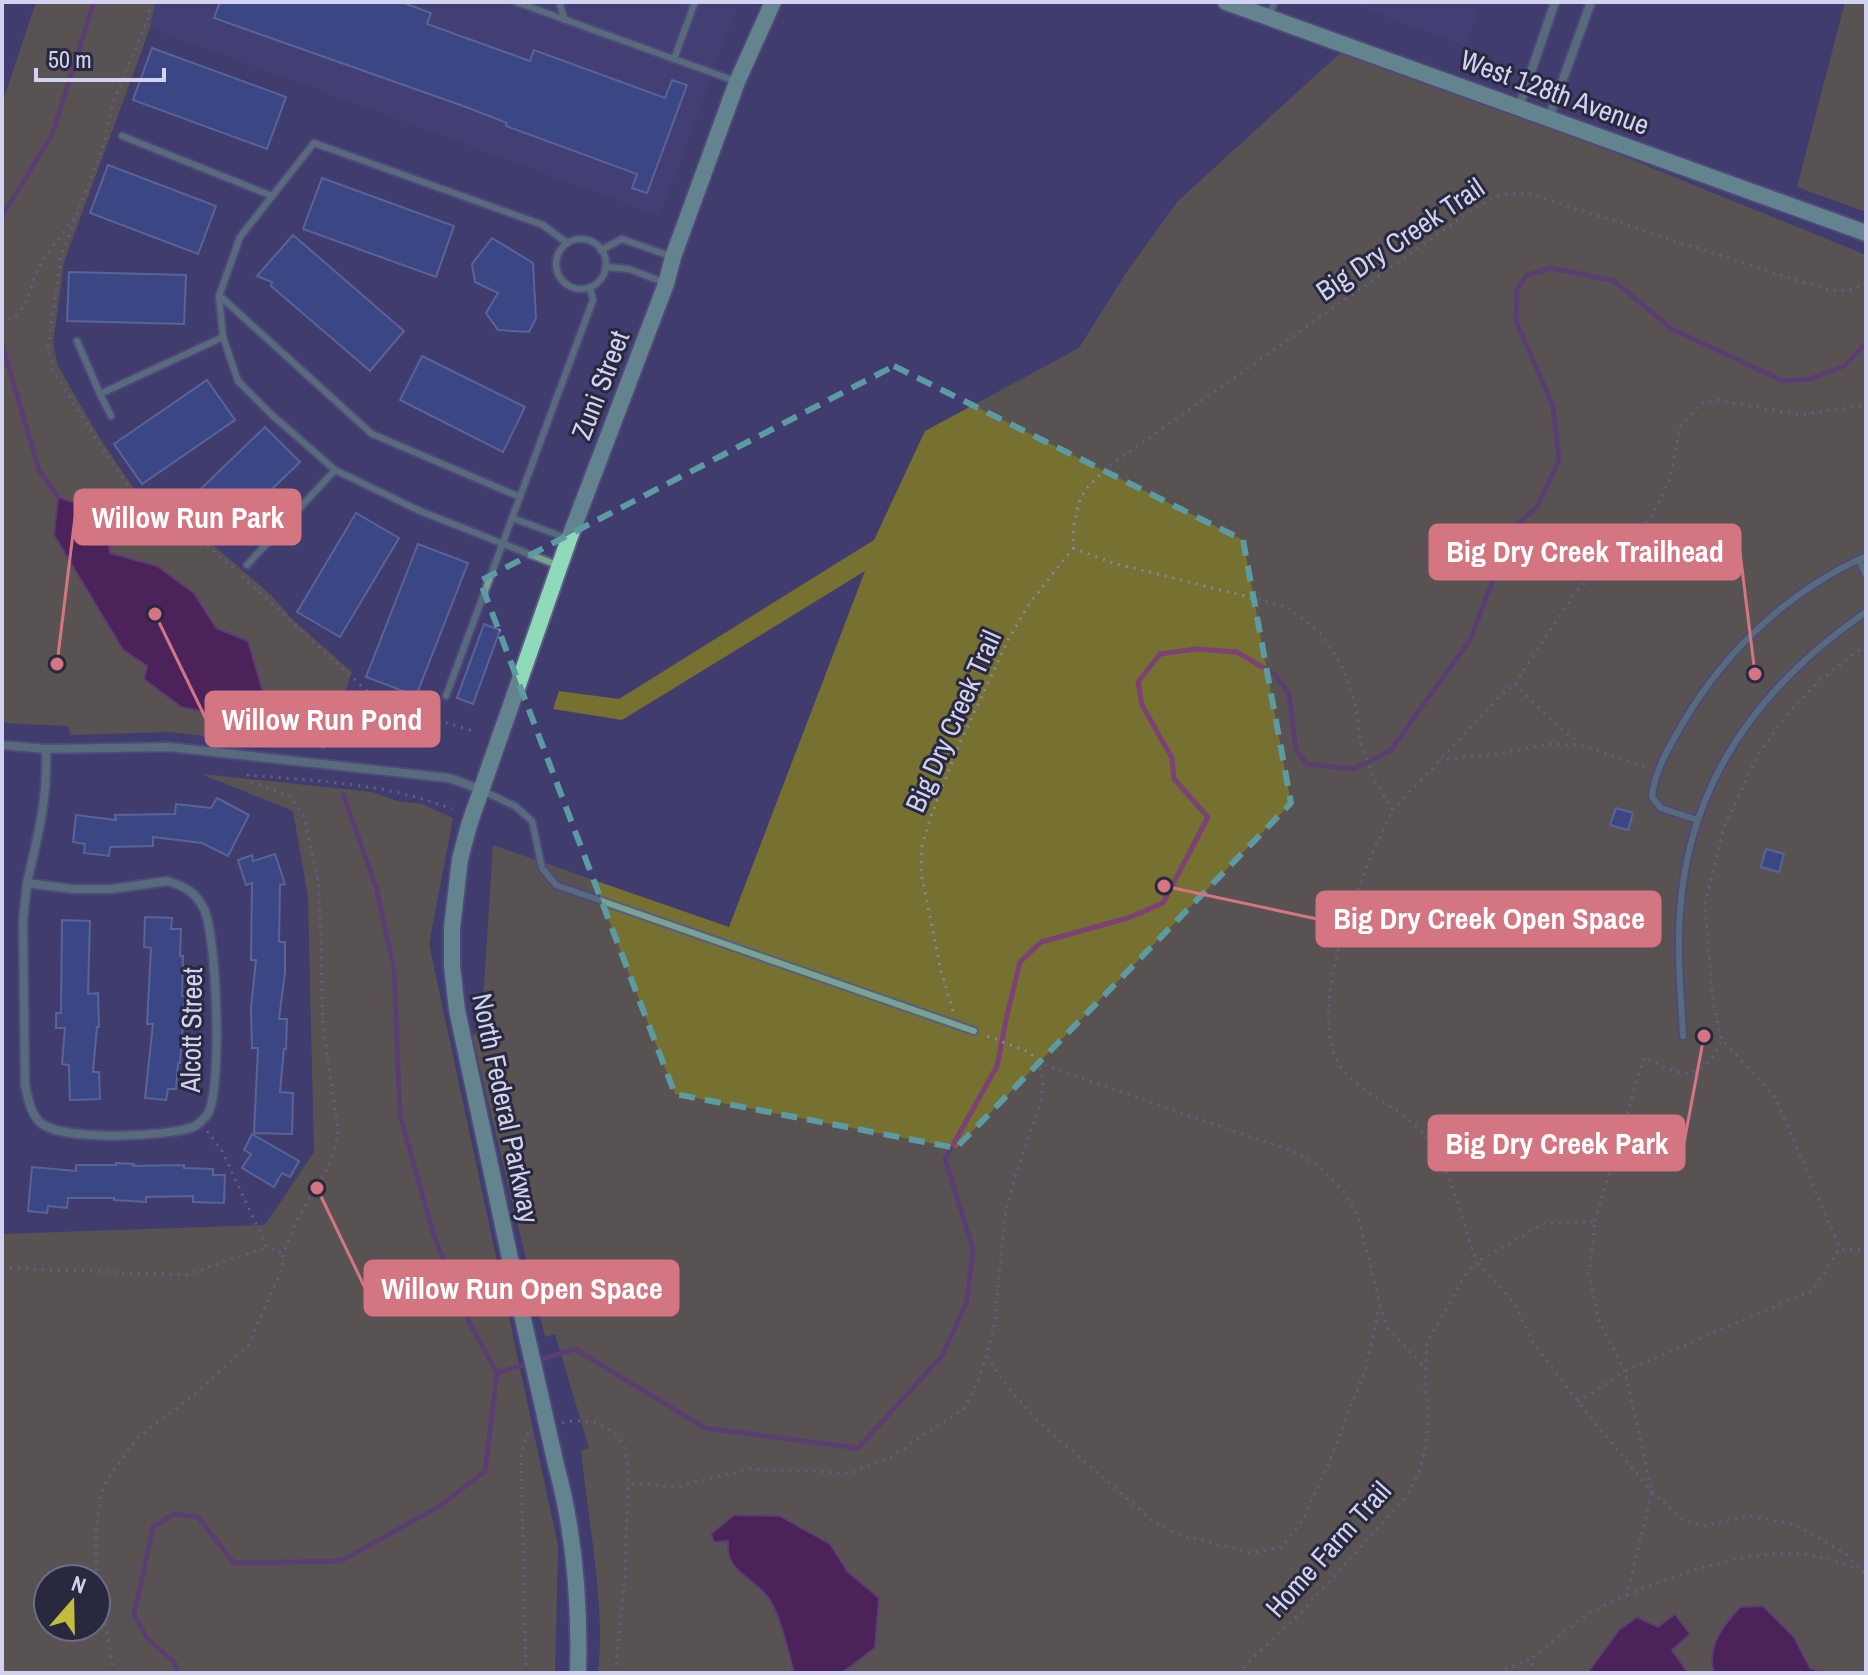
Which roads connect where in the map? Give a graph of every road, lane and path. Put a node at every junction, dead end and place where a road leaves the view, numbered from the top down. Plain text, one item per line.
1 (151, 2) edge
2 (516, 2) edge
3 (559, 2) edge
4 (695, 2) edge
5 (773, 2) edge
6 (1226, 2) edge
7 (1555, 2) edge
8 (1591, 2) edge
9 (1271, 10) edge
10 (565, 20) junction
11 (674, 59) junction
12 (737, 82) junction
13 (1519, 107) junction
14 (1549, 118) junction
15 (122, 136) dead end
16 (272, 196) junction
17 (79, 212) junction
18 (1866, 233) edge
19 (567, 243) junction
20 (601, 250) junction
21 (673, 257) junction
22 (605, 267) junction
23 (1866, 282) edge
24 (666, 284) junction
25 (590, 287) junction
26 (219, 296) junction
27 (2, 324) edge
28 (223, 337) junction
29 (77, 341) dead end
30 (100, 394) junction
31 (1866, 405) edge
32 (111, 416) dead end
33 (335, 470) junction
34 (520, 497) junction
35 (512, 518) junction
36 (569, 539) junction
37 (502, 543) junction
38 (1073, 548) junction
39 (1862, 558) edge
40 (247, 565) dead end
41 (559, 566) junction
42 (1866, 575) edge
43 (1866, 612) edge
44 (1866, 645) edge
45 (1515, 684) junction
46 (446, 696) dead end
47 (476, 732) dead end
48 (2, 745) edge
49 (1581, 745) junction
50 (46, 749) junction
51 (1439, 760) junction
52 (1658, 772) junction
53 (480, 789) junction
54 (452, 809) dead end
55 (1393, 810) junction
56 (1697, 820) junction
57 (27, 883) junction
58 (974, 1031) junction
59 (1683, 1036) dead end
60 (1722, 1040) junction
61 (1039, 1063) junction
62 (201, 1122) junction
63 (1595, 1221) junction
64 (267, 1247) junction
65 (1840, 1248) junction
66 (1866, 1251) edge
67 (283, 1254) junction
68 (1477, 1262) junction
69 (2, 1268) edge
70 (1380, 1304) junction
71 (987, 1355) junction
72 (1426, 1369) junction
73 (1625, 1371) junction
74 (1578, 1402) junction
75 (554, 1425) dead end
76 (541, 1429) dead end
77 (628, 1483) junction
78 (1652, 1492) junction
79 (1861, 1570) junction
80 (1866, 1574) edge
81 (1627, 1595) junction
82 (1533, 1657) junction
83 (40, 1673) edge
84 (47, 1673) edge
85 (114, 1673) edge
86 (526, 1673) edge
87 (578, 1673) edge
88 (615, 1673) edge
89 (1238, 1673) edge
90 (1498, 1673) edge
91 (1531, 1673) edge

1 - 17 path
2 - 10 lane
3 - 10 lane
4 - 11 lane
5 - 12 main road, Zuni Street
6 - 9 main road, West 128th Avenue
7 - 13 street
8 - 14 street
9 - 13 main road, West 128th Avenue
10 - 11 lane
11 - 12 lane
12 - 21 main road, Zuni Street
13 - 14 main road, West 128th Avenue
14 - 18 main road, West 128th Avenue
15 - 16 lane
16 - 19 lane
16 - 26 lane
17 - 27 path
17 - 47 path
19 - 20 lane
19 - 25 lane
20 - 21 lane
20 - 22 lane
21 - 24 main road, Zuni Street
22 - 24 lane
22 - 25 lane
23 - 38 path, Big Dry Creek Trail
24 - 36 main road, Zuni Street
25 - 34 lane
26 - 28 lane
26 - 34 lane
28 - 30 lane
28 - 33 lane
29 - 30 lane
30 - 32 lane
31 - 45 path
33 - 37 lane
33 - 40 lane
34 - 35 lane
35 - 36 lane
35 - 37 lane
36 - 41 main road, Zuni Street
37 - 41 lane
37 - 46 lane
38 - 55 path
38 - 58 path, Big Dry Creek Trail
39 - 42 lane
39 - 52 lane
41 - 53 main road, Zuni Street
43 - 56 lane
44 - 60 path
45 - 49 path
45 - 51 path
48 - 50 street
49 - 51 path
49 - 52 path
50 - 53 street
50 - 57 street, Alcott Street
51 - 55 path
52 - 56 lane
53 - 58 lane
53 - 87 main road, North Federal Parkway, bridge
54 - 67 path
55 - 68 path
56 - 59 lane
57 - 62 street, Alcott Street
57 - 62 street, Alcott Street
58 - 61 path
60 - 63 path
60 - 65 path
61 - 70 path
61 - 71 path
62 - 64 path
63 - 68 path
63 - 73 path
64 - 67 path
64 - 69 path
65 - 66 path
65 - 73 path
67 - 85 path
68 - 72 path, Home Farm Trail
68 - 74 path
70 - 71 path
70 - 72 path
71 - 77 path
72 - 89 path, Home Farm Trail
73 - 74 path
73 - 78 path
74 - 78 path
75 - 77 path
76 - 86 path
77 - 88 path
78 - 79 path
78 - 81 path
79 - 80 path
79 - 81 path
81 - 82 path
82 - 90 path
82 - 91 path
83 - 84 path

